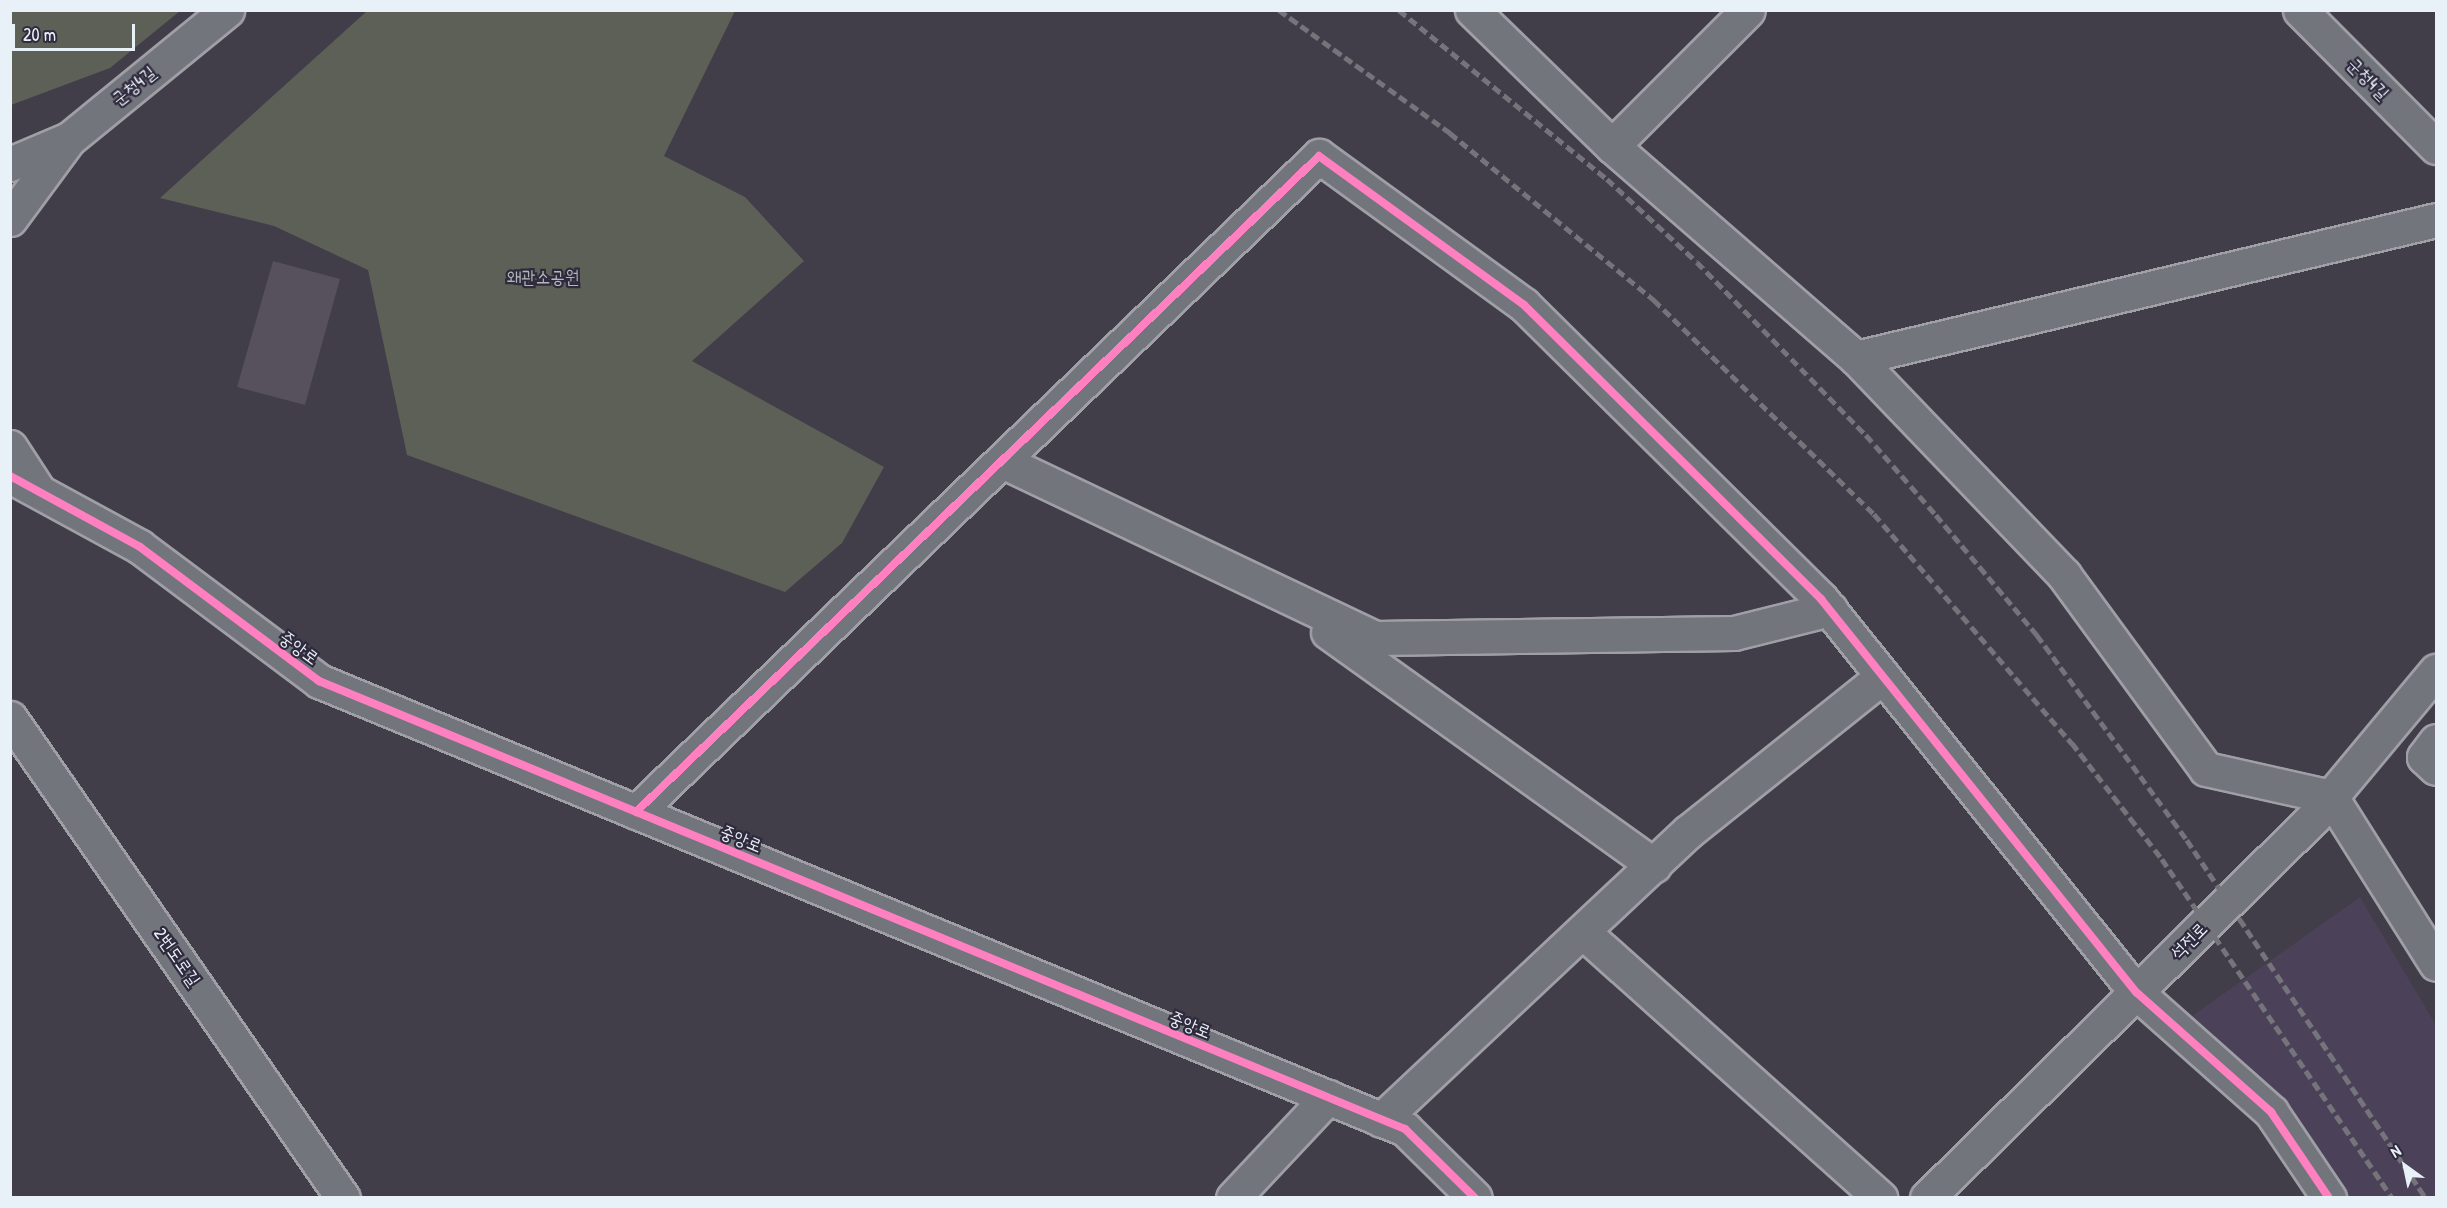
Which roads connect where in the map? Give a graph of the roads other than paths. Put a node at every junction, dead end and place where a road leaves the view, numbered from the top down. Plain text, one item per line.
1 (227, 10) edge
2 (1472, 10) edge
3 (1748, 10) edge
4 (2300, 10) edge
5 (69, 139) junction
6 (1612, 146) junction
7 (2436, 147) edge
8 (10, 164) edge
9 (10, 219) edge
10 (2436, 220) edge
11 (1856, 358) junction
12 (10, 447) edge
13 (1002, 460) junction
14 (10, 476) edge
15 (39, 491) junction
16 (1260, 584) junction
17 (1830, 609) junction
18 (2436, 671) edge
19 (1883, 676) junction
20 (10, 718) edge
21 (2436, 741) edge
22 (2436, 768) edge
23 (2331, 797) junction
24 (636, 812) junction
25 (1654, 865) junction
26 (1583, 932) junction
27 (2436, 964) edge
28 (2136, 992) junction
29 (1328, 1097) junction
30 (1381, 1120) junction
31 (343, 1197) edge
32 (1233, 1197) edge
33 (1475, 1197) edge
34 (1881, 1197) edge
35 (1927, 1197) edge
36 (2329, 1197) edge

1 - 5 street, 군청4길
2 - 6 street
3 - 6 street
4 - 7 street, 군청4길
5 - 8 street, 군청4길
5 - 9 street, 군청4길
6 - 11 street
10 - 11 street
11 - 23 street
12 - 15 street, 중앙로
13 - 16 street
13 - 17 street
13 - 24 street
14 - 15 street, 중앙로
15 - 24 street, 중앙로
16 - 17 street
16 - 25 street
17 - 19 street
18 - 23 street, 석전로
19 - 25 street
19 - 28 street
20 - 31 street, 2번도로길
21 - 22 street
23 - 27 street
23 - 28 street, 석전로
24 - 29 street, 중앙로
25 - 26 street
26 - 30 street
26 - 34 street
28 - 35 street, 석전로
28 - 36 street
29 - 30 street, 중앙로
29 - 32 street
30 - 33 street, 중앙로

